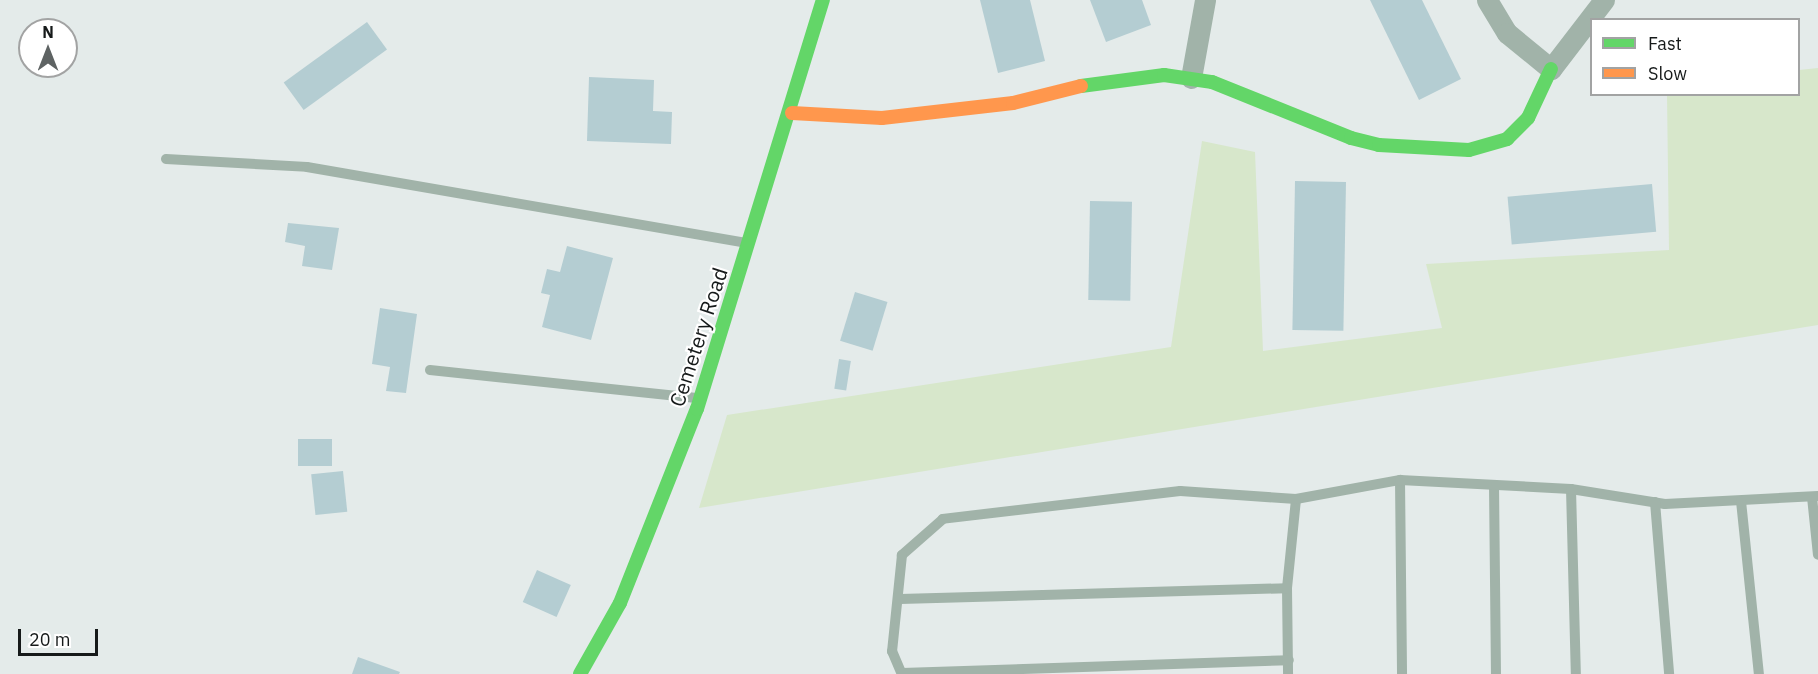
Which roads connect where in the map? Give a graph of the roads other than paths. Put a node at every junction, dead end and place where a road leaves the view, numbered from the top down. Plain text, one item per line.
1 (824, 0) edge
2 (1205, 0) edge
3 (1487, 0) edge
4 (1604, 0) edge
5 (1590, 18) edge
6 (1590, 18) edge
7 (1551, 69) junction
8 (1191, 78) junction
9 (792, 113) junction
10 (166, 159) dead end
11 (750, 244) junction
12 (430, 370) dead end
13 (701, 399) junction
14 (1400, 480) junction
15 (1494, 485) junction
16 (1571, 489) junction
17 (1815, 496) edge
18 (1296, 499) junction
19 (1741, 501) junction
20 (1655, 502) junction
21 (1818, 555) edge
22 (1287, 588) junction
23 (900, 598) junction
24 (1289, 660) junction
25 (580, 674) edge
26 (902, 674) edge
27 (1288, 674) edge
28 (1402, 674) edge
29 (1496, 674) edge
30 (1576, 674) edge
31 (1669, 674) edge
32 (1759, 674) edge

1 - 9 street, Cemetery Road
2 - 8 street
3 - 7 street
4 - 6 street
5 - 7 street
7 - 8 street
8 - 9 street
9 - 11 street, Cemetery Road
10 - 11 lane
11 - 13 street, Cemetery Road
12 - 13 lane
13 - 25 street, Cemetery Road
14 - 15 lane
14 - 18 lane
14 - 28 lane
15 - 16 lane
15 - 29 lane
16 - 20 lane
16 - 30 lane
17 - 19 lane
17 - 21 lane
18 - 22 lane
18 - 23 lane
19 - 20 lane
19 - 32 lane
20 - 31 lane
22 - 23 lane
22 - 24 lane
23 - 26 lane
24 - 26 lane
24 - 27 lane

